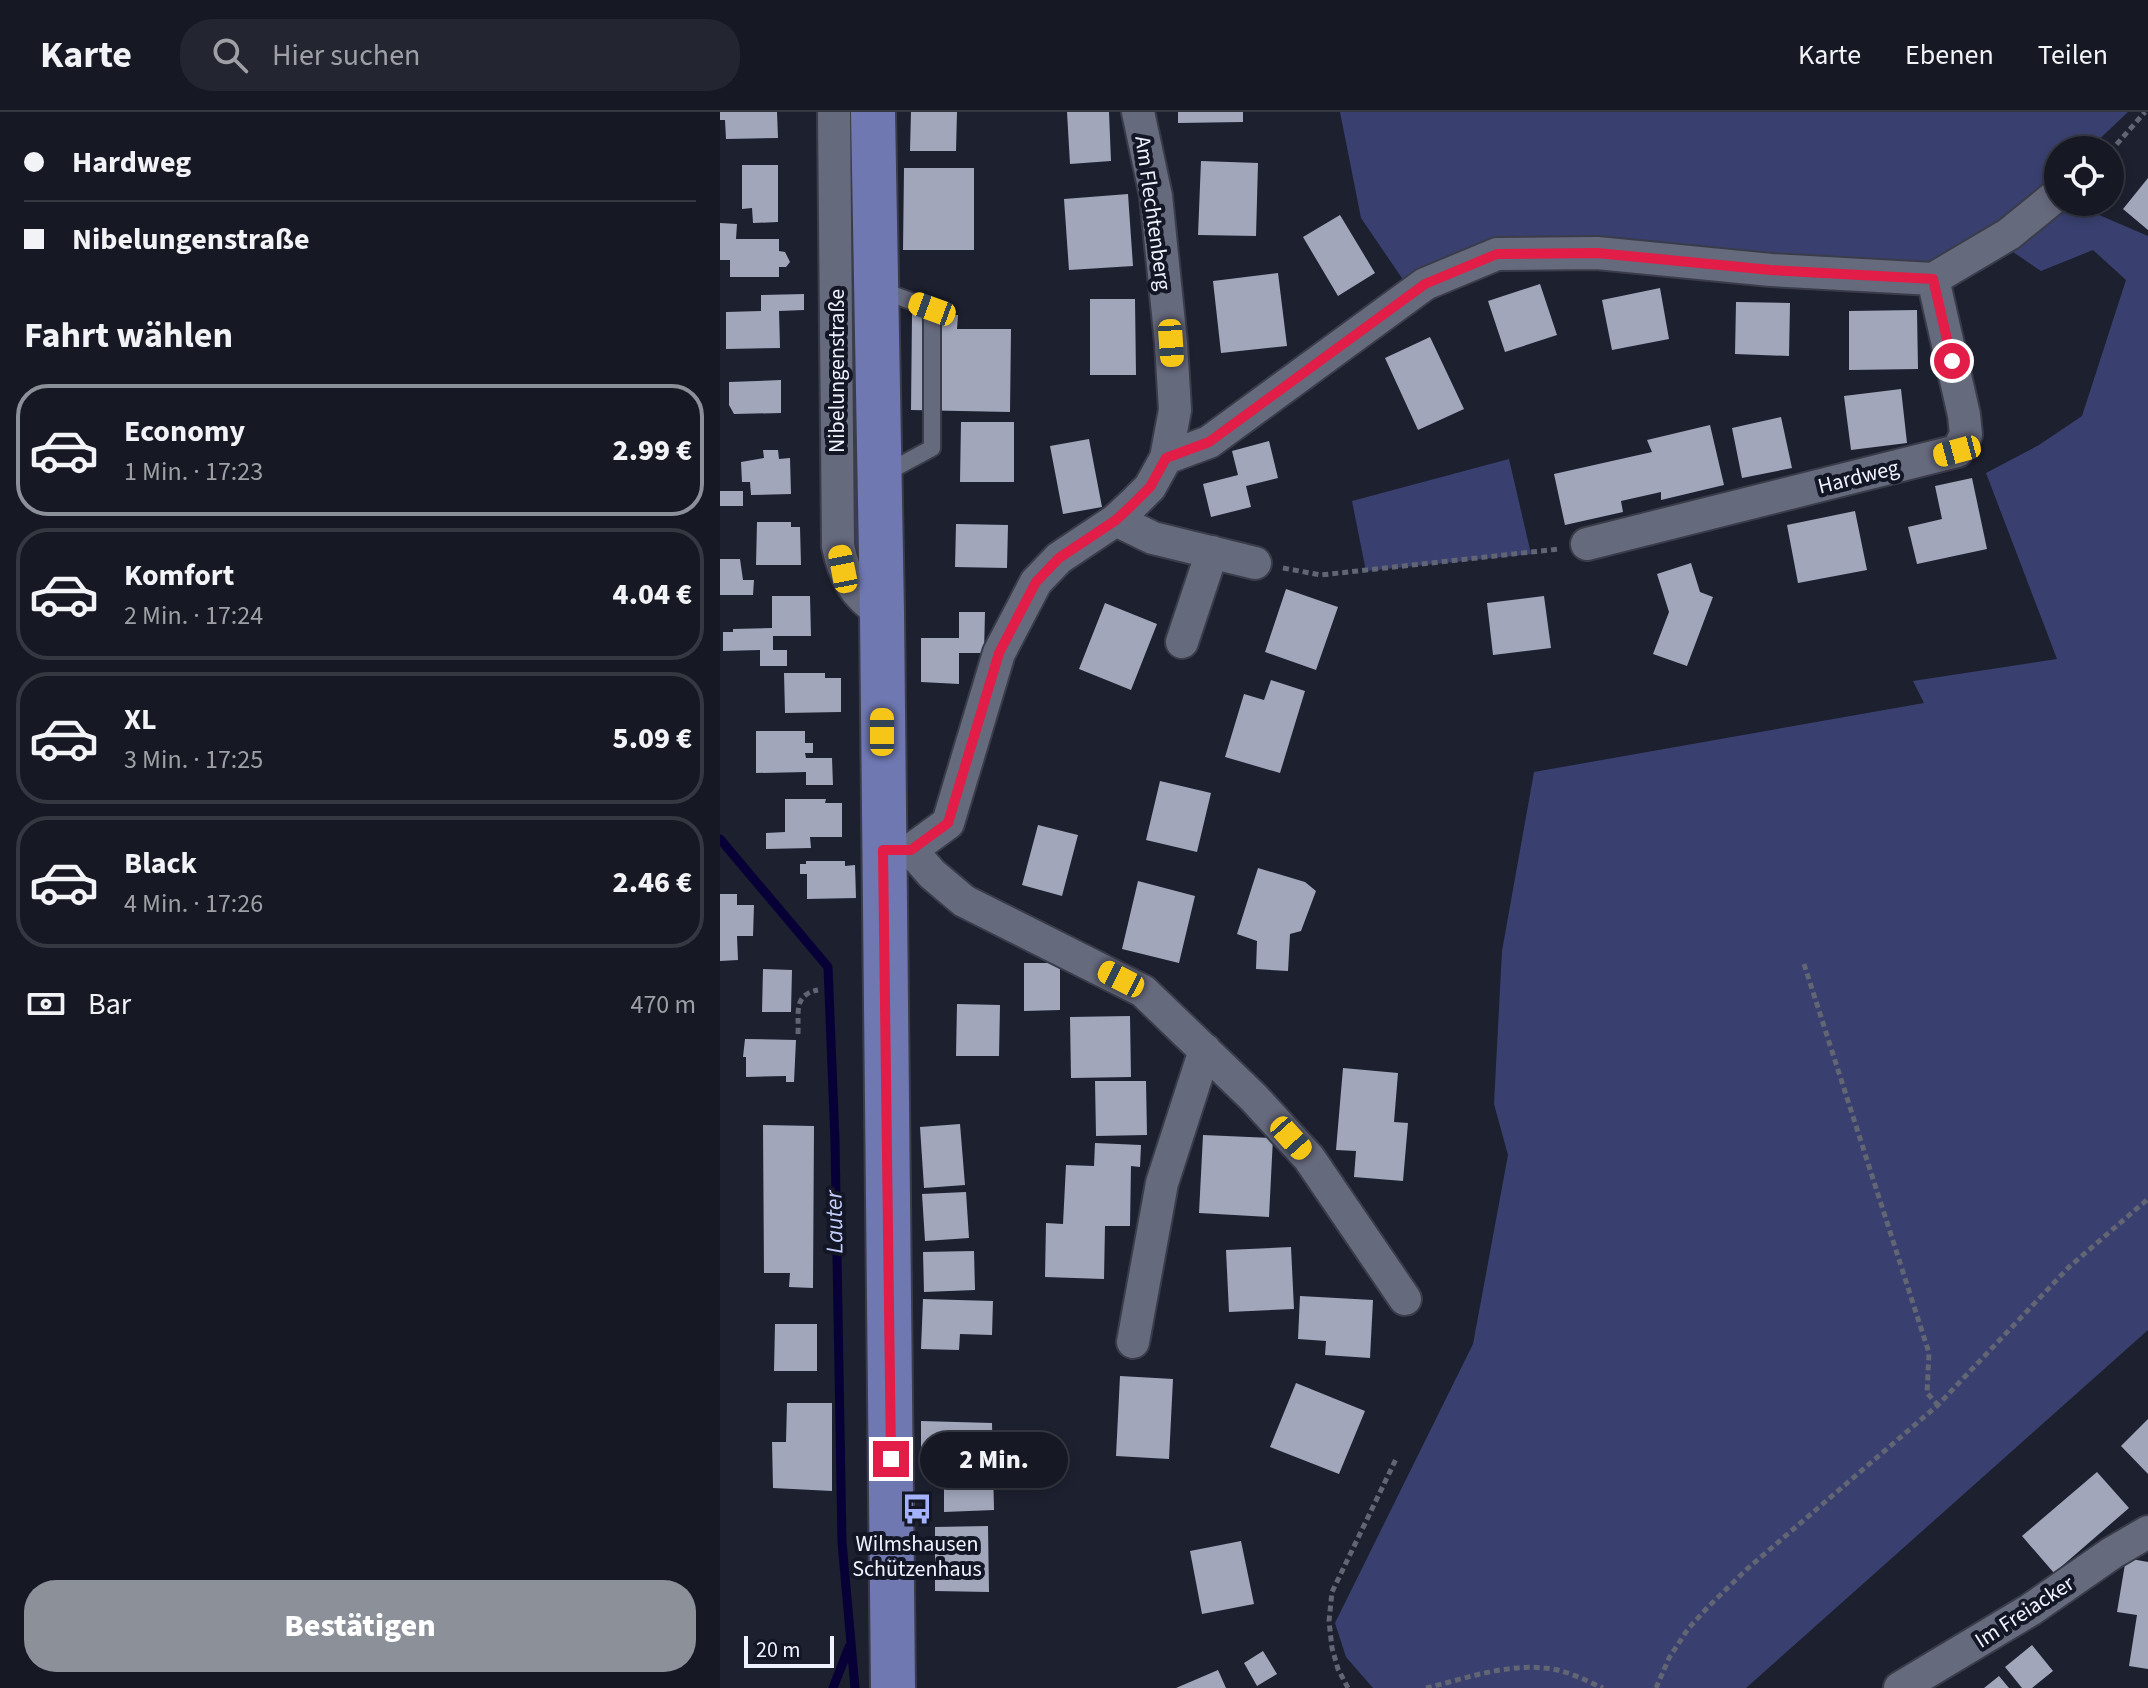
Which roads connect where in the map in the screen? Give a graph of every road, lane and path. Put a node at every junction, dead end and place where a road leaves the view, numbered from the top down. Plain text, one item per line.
1 (834, 112) edge
2 (873, 112) edge
3 (1138, 112) edge
4 (2145, 112) edge
5 (2124, 136) edge
6 (2044, 205) edge
7 (1933, 279) junction
8 (1166, 458) junction
9 (1116, 520) junction
10 (1587, 544) joint
11 (1212, 552) junction
12 (1255, 563) joint
13 (882, 613) junction
14 (1182, 642) dead end
15 (897, 850) junction
16 (1804, 964) dead end
17 (818, 990) dead end
18 (798, 1034) dead end
19 (1205, 1050) junction
20 (2148, 1199) edge
21 (1405, 1299) dead end
22 (1133, 1342) dead end
23 (1938, 1405) junction
24 (1396, 1459) dead end
25 (2148, 1532) edge
26 (893, 1688) edge
27 (1348, 1688) edge
28 (1426, 1688) edge
29 (1603, 1688) edge
30 (1656, 1688) edge
31 (1900, 1688) edge

1 - 13 street, Nibelungenstraße
2 - 13 main road, Nibelungenstraße
3 - 8 street, Am Flechtenberg
4 - 5 path
6 - 7 street
7 - 8 street
7 - 10 street, Hardweg
8 - 9 street
9 - 11 street
9 - 15 street
10 - 12 path
11 - 12 street
11 - 14 street
13 - 15 main road, Nibelungenstraße
15 - 19 street
15 - 26 main road, Nibelungenstraße
16 - 23 path
17 - 18 path
19 - 21 street
19 - 22 street
20 - 23 path
23 - 30 path
24 - 27 path
25 - 31 street, Im Freiacker
28 - 29 path

